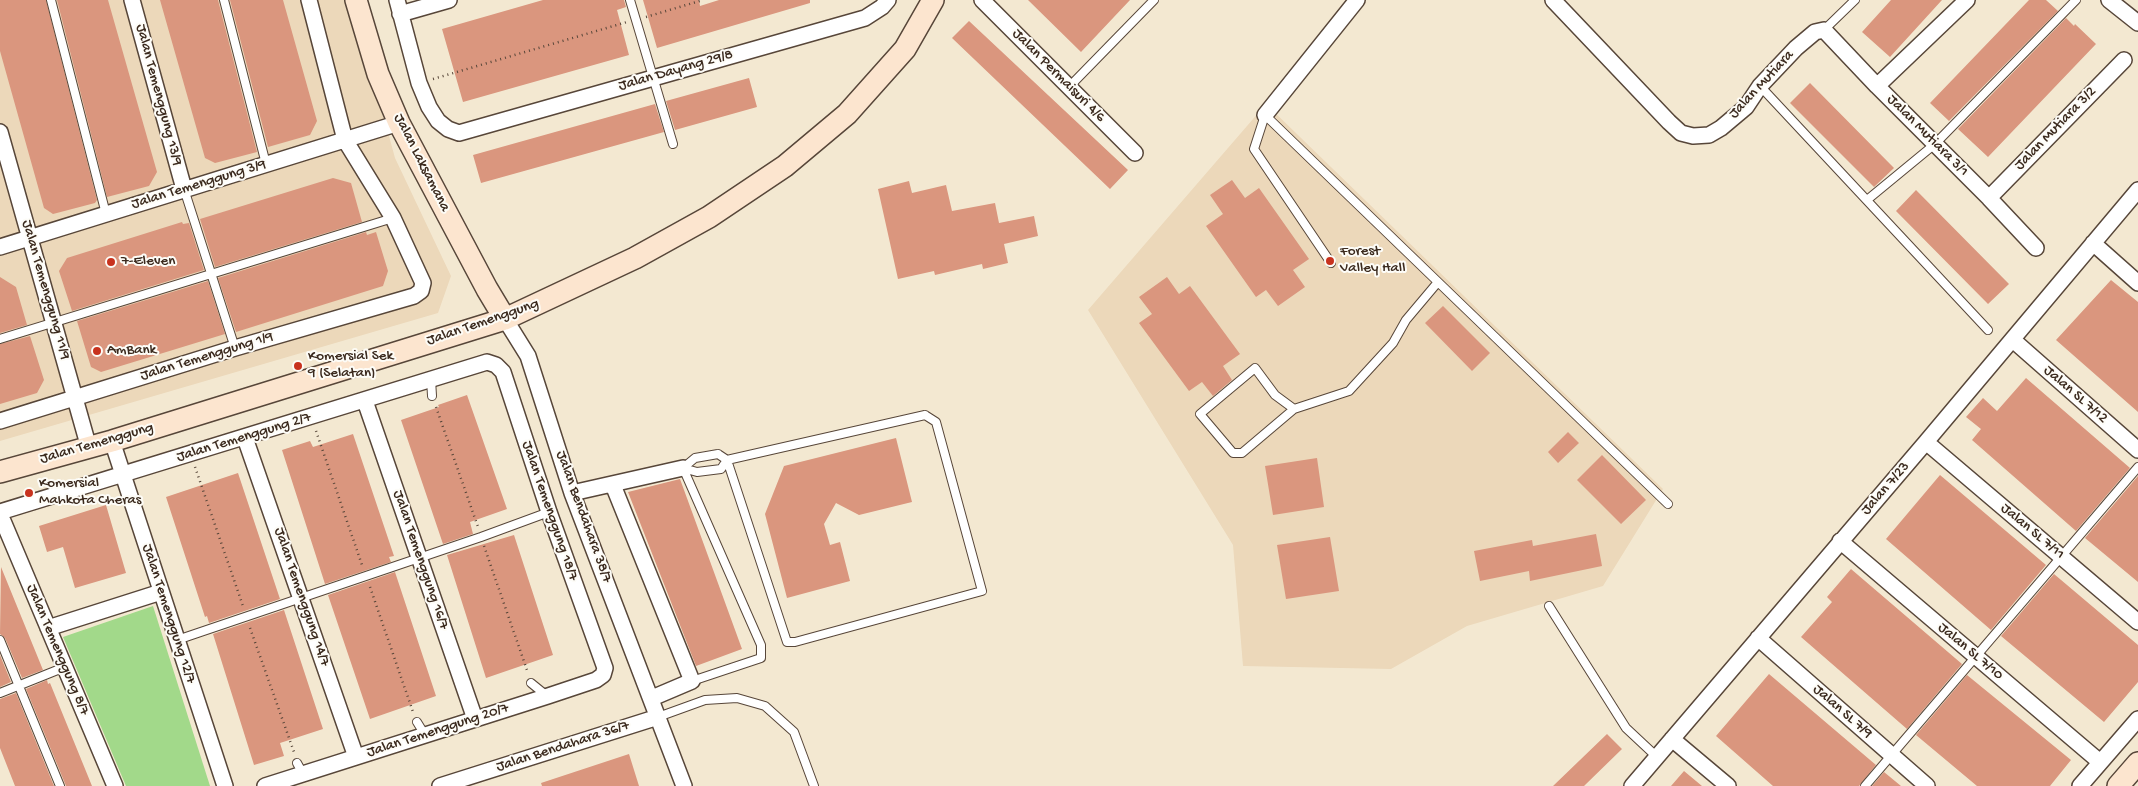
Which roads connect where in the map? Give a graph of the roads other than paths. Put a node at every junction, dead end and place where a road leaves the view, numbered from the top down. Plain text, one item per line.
1 (51, 0) edge
2 (132, 0) edge
3 (224, 0) edge
4 (309, 0) edge
5 (356, 0) edge
6 (449, 0) edge
7 (630, 0) edge
8 (888, 0) edge
9 (933, 0) edge
10 (982, 0) edge
11 (1154, 0) edge
12 (1357, 0) edge
13 (1553, 0) edge
14 (1856, 0) edge
15 (1967, 0) edge
16 (2076, 0) edge
17 (2109, 0) edge
18 (398, 7) edge
19 (2138, 23) edge
20 (1820, 31) junction
21 (2124, 60) dead end
22 (652, 78) junction
23 (1760, 86) junction
24 (1877, 86) junction
25 (1069, 87) junction
26 (1265, 115) junction
27 (399, 123) junction
28 (0, 132) edge
29 (345, 140) junction
30 (673, 144) dead end
31 (1935, 144) junction
32 (1135, 153) dead end
33 (266, 164) junction
34 (4, 165) edge
35 (184, 189) junction
36 (2138, 190) edge
37 (1989, 198) junction
38 (1867, 200) junction
39 (106, 214) junction
40 (393, 218) junction
41 (30, 238) junction
42 (2093, 243) junction
43 (0, 247) edge
44 (2036, 248) dead end
45 (1331, 263) dead end
46 (212, 274) junction
47 (1438, 282) junction
48 (2138, 283) edge
49 (505, 319) junction
50 (54, 322) junction
51 (1988, 330) dead end
52 (0, 339) edge
53 (2012, 340) junction
54 (235, 348) junction
55 (487, 362) joint
56 (431, 380) junction
57 (432, 396) dead end
58 (75, 397) junction
59 (365, 401) junction
60 (1294, 409) junction
61 (0, 421) edge
62 (245, 438) junction
63 (112, 441) junction
64 (1926, 442) junction
65 (89, 448) junction
66 (2138, 450) edge
67 (727, 460) junction
68 (2138, 467) edge
69 (683, 468) junction
70 (0, 472) edge
71 (122, 475) junction
72 (613, 484) junction
73 (572, 493) junction
74 (1668, 504) dead end
75 (549, 512) junction
76 (0, 513) edge
77 (1840, 541) junction
78 (419, 557) junction
79 (2062, 557) junction
80 (161, 592) junction
81 (300, 598) junction
82 (1549, 606) dead end
83 (2138, 622) edge
84 (48, 628) junction
85 (1758, 638) junction
86 (0, 640) edge
87 (177, 640) junction
88 (1977, 658) junction
89 (66, 667) junction
90 (605, 668) joint
91 (692, 681) junction
92 (532, 683) dead end
93 (19, 686) junction
94 (0, 693) edge
95 (548, 696) junction
96 (652, 698) junction
97 (658, 717) junction
98 (475, 719) junction
99 (2138, 719) edge
100 (1672, 739) junction
101 (1892, 755) junction
102 (356, 757) junction
103 (1657, 757) junction
104 (2100, 762) junction
105 (2138, 763) edge
106 (60, 786) edge
107 (115, 786) edge
108 (225, 786) edge
109 (265, 786) edge
110 (440, 786) edge
111 (684, 786) edge
112 (814, 786) edge
113 (1632, 786) edge
114 (1728, 786) edge
115 (1865, 786) edge
116 (1927, 786) edge
117 (2080, 786) edge
118 (2118, 786) edge

1 - 39 lane
2 - 35 street, Jalan Temenggung 13/9
3 - 33 lane
4 - 29 street
5 - 27 street, Jalan Laksamana
6 - 18 street
7 - 22 lane
8 - 22 street, Jalan Dayang 29/8
9 - 49 street, Jalan Temenggung
10 - 25 street, Jalan Permaisuri 4/6
11 - 25 lane
12 - 26 street
13 - 23 street, Jalan Mutiara
14 - 20 lane
15 - 24 street
16 - 31 lane
17 - 19 street
18 - 22 street, Jalan Dayang 29/8
20 - 23 street, Jalan Mutiara
20 - 24 street, Jalan Mutiara 3/1
21 - 37 street, Jalan Mutiara 3/2
22 - 30 lane
23 - 38 lane
24 - 31 street, Jalan Mutiara 3/1
25 - 32 street, Jalan Permaisuri 4/6
26 - 45 lane
26 - 47 lane
27 - 29 street, Jalan Temenggung 3/9
27 - 49 street, Jalan Laksamana
28 - 34 street, Jalan Temenggung 11/9
29 - 33 street, Jalan Temenggung 3/9
29 - 40 street
31 - 37 street, Jalan Mutiara 3/1
31 - 38 lane
33 - 35 street, Jalan Temenggung 3/9
34 - 41 street, Jalan Temenggung 11/9
35 - 39 street, Jalan Temenggung 3/9
35 - 46 lane
36 - 42 street, Jalan 7/23
37 - 44 street, Jalan Mutiara 3/1
38 - 51 lane
39 - 41 street, Jalan Temenggung 3/9
40 - 46 lane
40 - 54 street, Jalan Temenggung 1/9
41 - 43 street, Jalan Temenggung 3/9
41 - 50 street, Jalan Temenggung 11/9
42 - 48 street
42 - 53 street, Jalan 7/23
46 - 50 lane
46 - 54 lane
47 - 60 lane
47 - 74 lane
49 - 63 street, Jalan Temenggung
49 - 73 street, Jalan Bendahara 38/7
50 - 52 lane
50 - 58 street, Jalan Temenggung 11/9
53 - 64 street, Jalan 7/23
53 - 66 street, Jalan SL 7/12
54 - 58 street, Jalan Temenggung 1/9
55 - 56 street, Jalan Temenggung 2/7
55 - 75 street, Jalan Temenggung 18/7
56 - 57 lane
56 - 59 street, Jalan Temenggung 2/7
58 - 61 street, Jalan Temenggung 1/9
58 - 65 street, Jalan Temenggung 11/9
59 - 62 street, Jalan Temenggung 2/7
59 - 78 street, Jalan Temenggung 16/7
60 - 60 lane
62 - 71 street, Jalan Temenggung 2/7
62 - 81 street, Jalan Temenggung 14/7
63 - 65 street, Jalan Temenggung
63 - 71 street, Jalan Temenggung 12/7
64 - 77 street, Jalan 7/23
64 - 79 street, Jalan SL 7/11
65 - 70 street, Jalan Temenggung
67 - 67 lane
67 - 69 lane
67 - 69 lane
68 - 79 lane
69 - 72 street
69 - 91 lane
71 - 76 street, Jalan Temenggung 2/7
71 - 80 street, Jalan Temenggung 12/7
72 - 73 street
72 - 91 street
73 - 96 street, Jalan Bendahara 38/7
75 - 78 lane
75 - 90 street, Jalan Temenggung 18/7
76 - 84 street, Jalan Temenggung 8/7
77 - 85 street, Jalan 7/23
77 - 88 street, Jalan SL 7/10
78 - 81 lane
78 - 98 street, Jalan Temenggung 16/7
79 - 83 street, Jalan SL 7/11
79 - 88 lane
80 - 84 street
80 - 87 street, Jalan Temenggung 12/7
81 - 87 lane
81 - 102 street, Jalan Temenggung 14/7
82 - 103 lane
84 - 89 street, Jalan Temenggung 8/7
85 - 100 street, Jalan 7/23
85 - 101 street, Jalan SL 7/9
86 - 93 lane
87 - 108 street, Jalan Temenggung 12/7
88 - 101 lane
88 - 104 street, Jalan SL 7/10
89 - 93 lane
89 - 107 street, Jalan Temenggung 8/7
90 - 95 street, Jalan Temenggung 20/7
91 - 96 street
92 - 95 lane
93 - 94 lane
93 - 106 lane
95 - 98 street, Jalan Temenggung 20/7
96 - 97 street, Jalan Bendahara 38/7
97 - 110 street, Jalan Bendahara 36/7
97 - 111 street, Jalan Bendahara 38/7
97 - 112 lane
98 - 102 street, Jalan Temenggung 20/7
99 - 104 street
100 - 103 street, Jalan 7/23
100 - 114 street
101 - 115 lane
101 - 116 street, Jalan SL 7/9
102 - 109 street, Jalan Temenggung 20/7
103 - 113 street, Jalan 7/23
104 - 117 street
105 - 118 street

